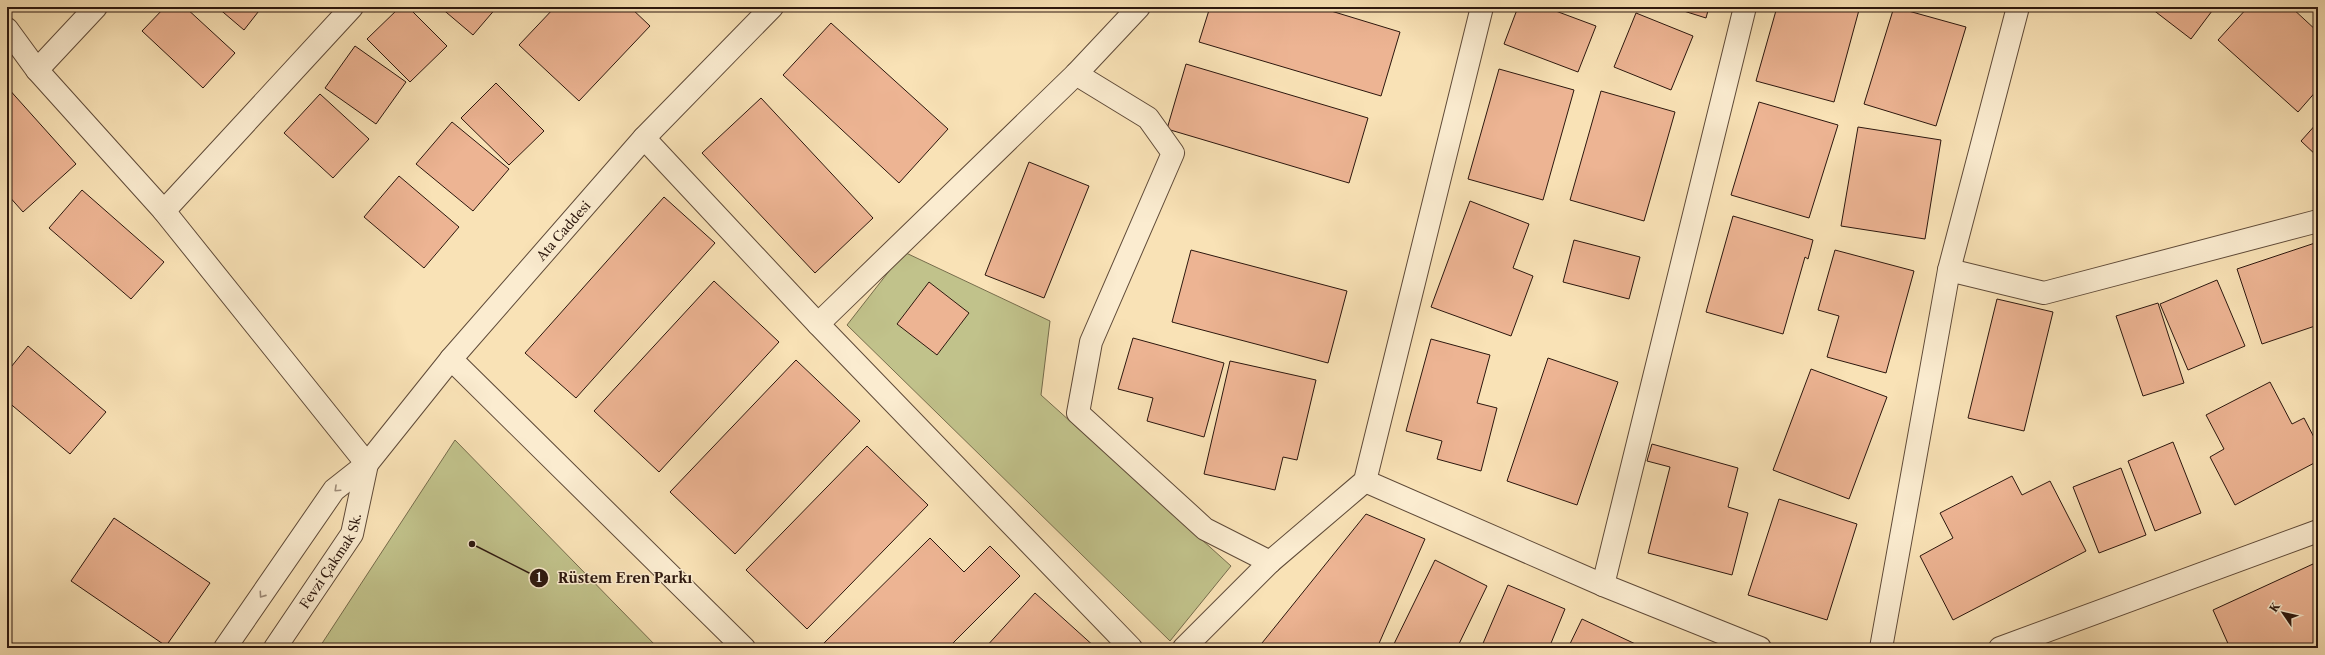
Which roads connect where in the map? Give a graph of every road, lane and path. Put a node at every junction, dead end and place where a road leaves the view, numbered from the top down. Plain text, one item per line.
1 (96, 7) edge
2 (352, 7) edge
3 (772, 7) edge
4 (1138, 7) edge
5 (1482, 7) edge
6 (1745, 7) edge
7 (2018, 7) edge
8 (7, 29) edge
9 (36, 70) junction
10 (1076, 74) junction
11 (644, 138) junction
12 (164, 211) junction
13 (2318, 221) edge
14 (1949, 270) junction
15 (818, 324) junction
16 (451, 359) junction
17 (367, 464) junction
18 (1365, 481) junction
19 (2318, 531) edge
20 (1270, 562) junction
21 (1603, 585) junction
22 (2051, 639) edge
23 (225, 648) edge
24 (275, 648) edge
25 (744, 648) edge
26 (1131, 648) edge
27 (1184, 648) edge
28 (1760, 648) edge
29 (1881, 648) edge
30 (2000, 648) edge

1 - 9 street
2 - 12 street
3 - 11 street, Ata Caddesi
4 - 10 street
5 - 18 street
6 - 21 street
7 - 14 street
8 - 9 street
9 - 12 street
10 - 15 street
10 - 20 street
11 - 15 street
11 - 16 street, Ata Caddesi
12 - 17 street
13 - 14 street
14 - 29 street
15 - 26 street
16 - 17 street, Ata Caddesi
16 - 25 street
17 -> 23 street
17 - 24 street, Fevzi Çakmak Sk.
18 - 20 street
18 - 21 street
19 - 22 street
20 - 27 street
21 - 28 street
22 - 30 street

